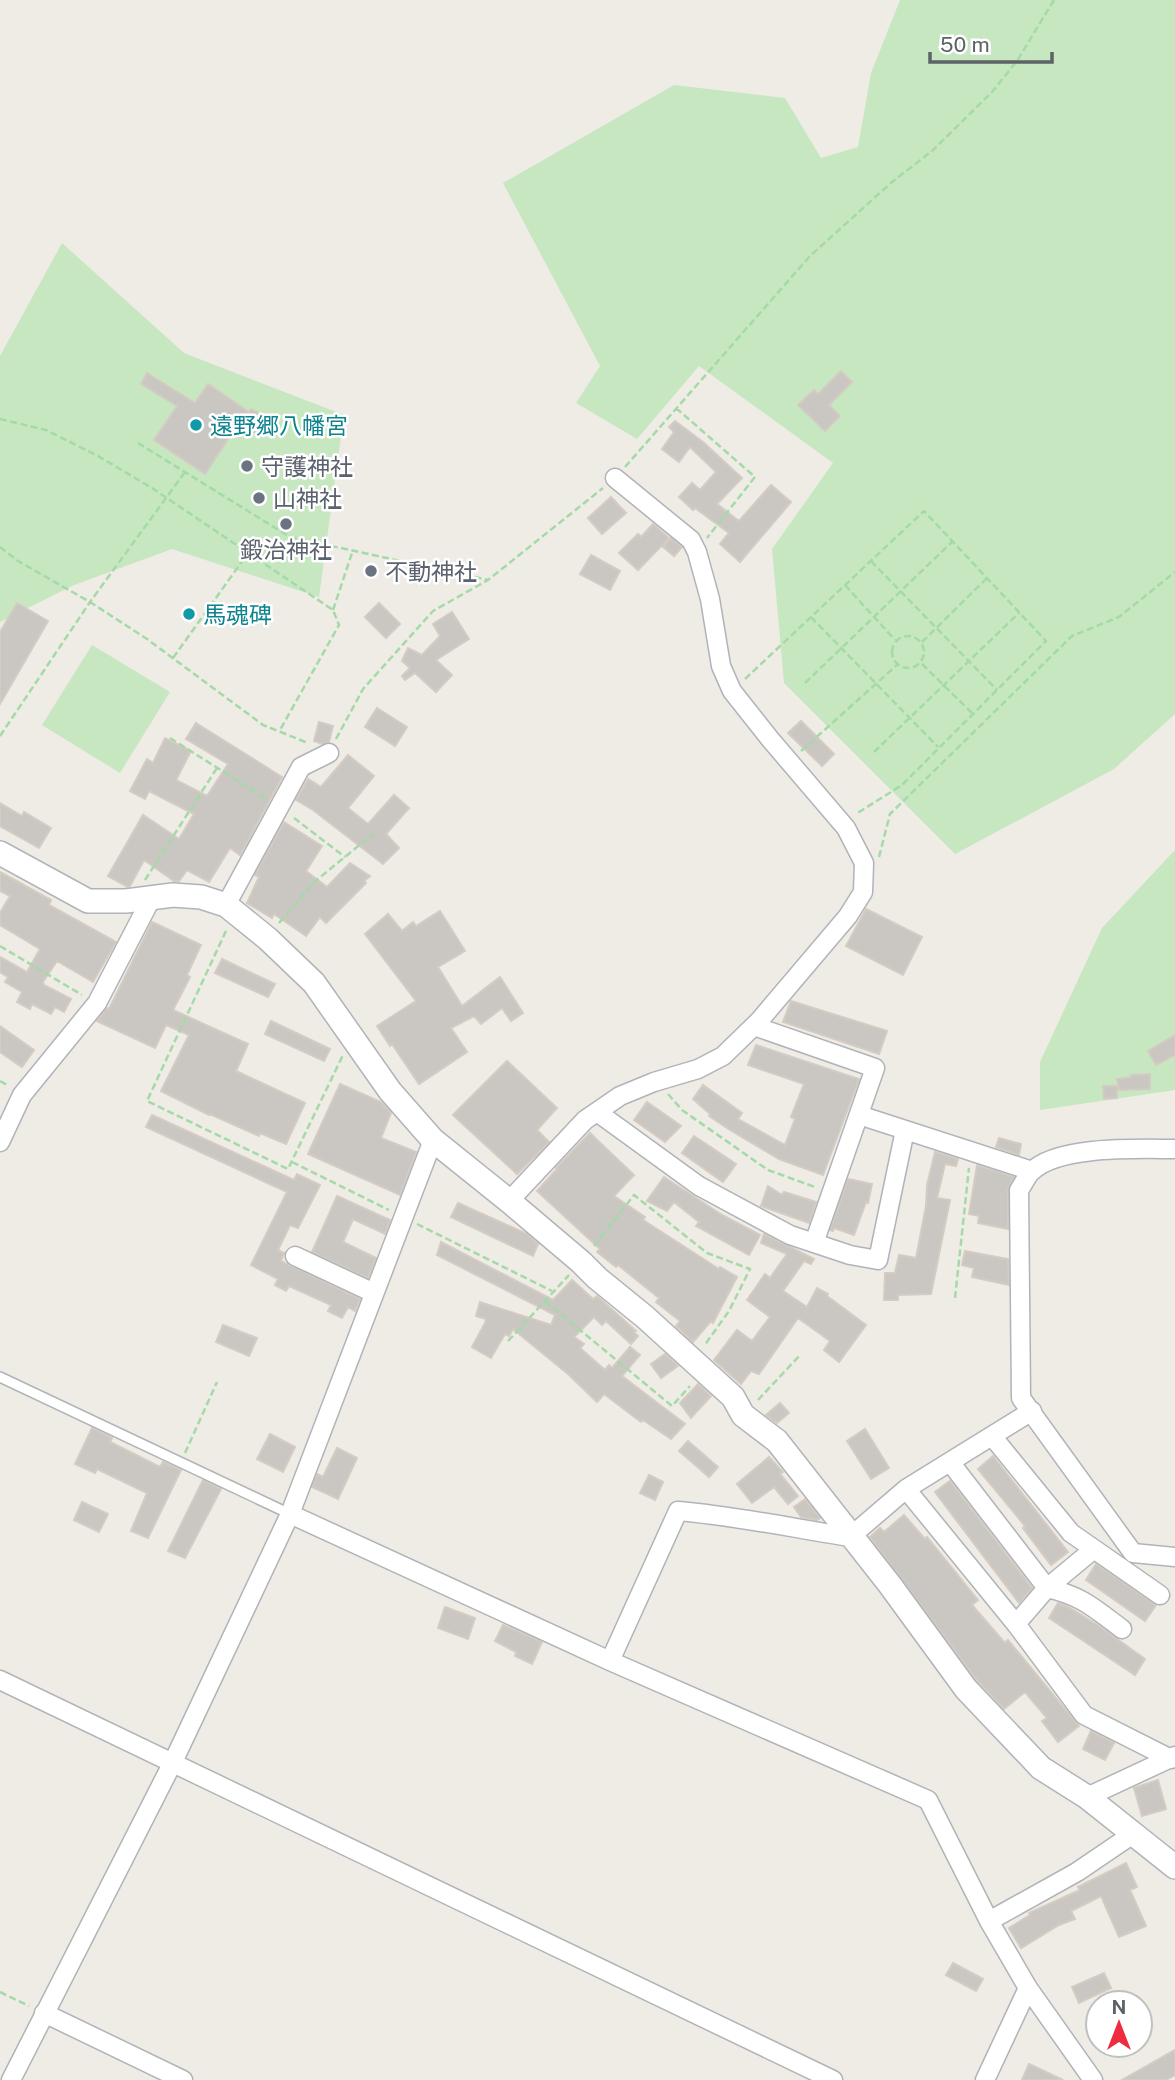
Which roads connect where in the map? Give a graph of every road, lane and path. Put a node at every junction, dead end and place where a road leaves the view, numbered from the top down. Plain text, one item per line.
1 (1054, 0) edge
2 (676, 408) junction
3 (0, 419) edge
4 (138, 443) dead end
5 (185, 472) junction
6 (615, 478) junction
7 (953, 541) junction
8 (0, 547) edge
9 (353, 550) junction
10 (696, 552) junction
11 (248, 553) junction
12 (871, 561) junction
13 (1175, 572) edge
14 (987, 578) junction
15 (488, 580) junction
16 (845, 585) junction
17 (90, 602) junction
18 (333, 610) junction
19 (1020, 612) junction
20 (811, 617) junction
21 (895, 640) dead end
22 (921, 643) junction
23 (173, 658) junction
24 (922, 664) dead end
25 (897, 665) junction
26 (805, 683) dead end
27 (998, 690) junction
28 (732, 691) junction
29 (973, 714) junction
30 (280, 730) junction
31 (0, 736) edge
32 (170, 738) dead end
33 (940, 748) junction
34 (329, 752) junction
35 (874, 752) dead end
36 (789, 761) junction
37 (217, 768) junction
38 (279, 806) junction
39 (842, 823) junction
40 (373, 834) dead end
41 (0, 853) edge
42 (345, 857) junction
43 (863, 892) junction
44 (142, 898) junction
45 (230, 909) junction
46 (266, 937) junction
47 (0, 946) edge
48 (97, 1003) junction
49 (754, 1026) junction
50 (352, 1037) junction
51 (657, 1081) junction
52 (597, 1112) junction
53 (859, 1115) junction
54 (905, 1130) junction
55 (433, 1140) junction
56 (0, 1142) edge
57 (1175, 1149) edge
58 (971, 1151) junction
59 (292, 1162) junction
60 (1032, 1171) junction
61 (832, 1192) junction
62 (509, 1201) junction
63 (403, 1217) junction
64 (814, 1243) junction
65 (295, 1256) dead end
66 (581, 1262) junction
67 (554, 1292) junction
68 (374, 1293) junction
69 (955, 1298) dead end
70 (545, 1301) junction
71 (508, 1341) dead end
72 (801, 1354) dead end
73 (699, 1366) junction
74 (0, 1377) edge
75 (217, 1382) dead end
76 (1032, 1411) junction
77 (743, 1415) junction
78 (992, 1436) junction
79 (181, 1462) junction
80 (950, 1462) junction
81 (906, 1489) junction
82 (290, 1514) junction
83 (850, 1537) junction
84 (1094, 1549) junction
85 (1175, 1557) edge
86 (1047, 1588) junction
87 (1160, 1595) dead end
88 (1016, 1624) junction
89 (1122, 1629) dead end
90 (610, 1661) junction
91 (0, 1680) edge
92 (1173, 1758) edge
93 (173, 1762) junction
94 (1087, 1797) junction
95 (1133, 1834) junction
96 (1175, 1867) edge
97 (989, 1921) junction
98 (1028, 1988) junction
99 (0, 1992) edge
100 (44, 2013) junction
101 (11, 2080) edge
102 (183, 2080) edge
103 (834, 2080) edge
104 (985, 2080) edge
105 (1093, 2080) edge

1 - 2 path
2 - 6 path
2 - 10 path
3 - 11 path
4 - 5 path
5 - 9 path
5 - 17 path
6 - 10 street
6 - 15 path
7 - 12 path
7 - 14 path
7 - 26 path
8 - 17 path
9 - 15 path
9 - 18 path
10 - 28 street
11 - 18 path
11 - 23 path
12 - 16 path
12 - 27 path
13 - 43 path
14 - 19 path
14 - 22 path
15 - 34 path
16 - 20 path
16 - 21 path
17 - 23 path
17 - 31 path
18 - 30 path
19 - 27 path
19 - 35 path
20 - 28 path
20 - 33 path
22 - 25 path
22 - 25 path
23 - 30 path
24 - 29 path
25 - 36 path
27 - 29 path
28 - 36 street
29 - 33 path
30 - 34 path
32 - 37 path
33 - 39 path
34 - 38 street
36 - 39 street
37 - 38 path
37 - 44 path
38 - 42 path
38 - 45 street
39 - 43 street
40 - 42 path
41 - 44 street
42 - 46 path
43 - 49 street
44 - 45 street
44 - 48 street
45 - 46 street
45 - 59 path
46 - 50 street
47 - 48 path
48 - 56 street
49 - 51 street
49 - 53 street
50 - 55 street
50 - 59 path
51 - 52 street
51 - 61 path
52 - 62 street
52 - 64 street
53 - 54 street
53 - 61 street
54 - 58 street
54 - 64 street
55 - 62 street
55 - 63 street
57 - 60 street
58 - 60 street
58 - 69 path
59 - 63 path
60 - 76 street
61 - 64 street
62 - 66 street
63 - 67 path
63 - 68 street
65 - 68 street
66 - 67 path
66 - 73 street
66 - 73 path
67 - 70 path
68 - 82 street
70 - 71 path
70 - 73 path
72 - 77 path
73 - 77 street
74 - 79 lane
75 - 79 path
76 - 78 street
76 - 85 street
77 - 83 street
78 - 80 street
78 - 84 street
79 - 82 lane
80 - 81 street
80 - 86 street
81 - 83 street
81 - 88 street
82 - 90 street
82 - 93 street
83 - 90 street
83 - 94 street
84 - 86 street
84 - 87 street
86 - 88 street
86 - 89 street
88 - 92 street
90 - 97 street
91 - 93 street
92 - 94 street
93 - 100 street
93 - 103 street
94 - 95 street
95 - 96 street
95 - 97 street
97 - 98 street
98 - 104 street
98 - 105 street
99 - 100 path
100 - 101 street
100 - 102 street

